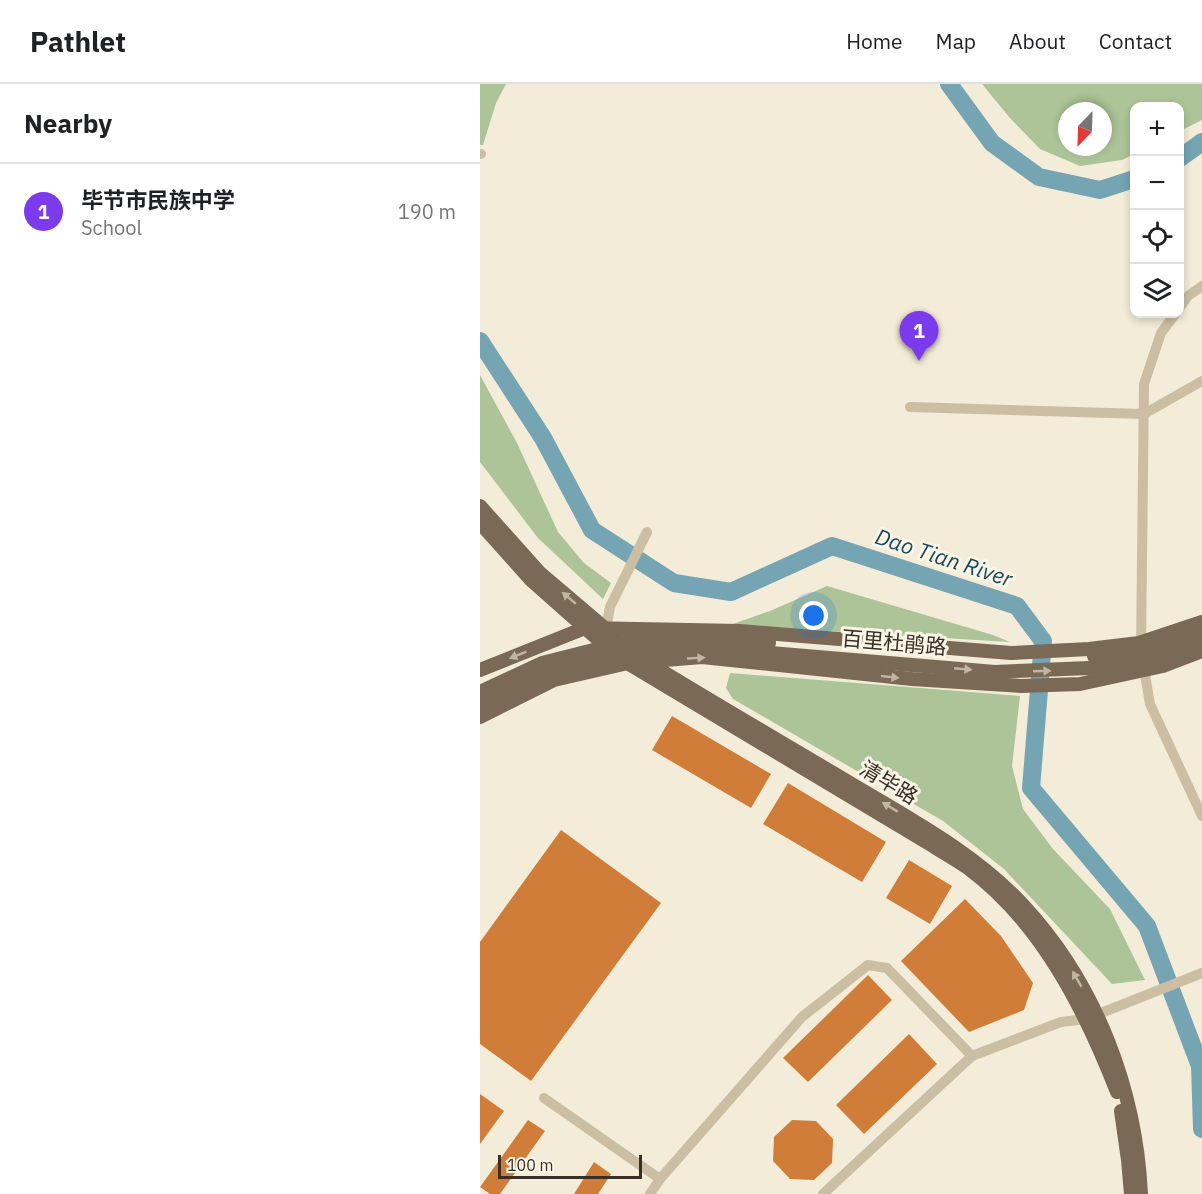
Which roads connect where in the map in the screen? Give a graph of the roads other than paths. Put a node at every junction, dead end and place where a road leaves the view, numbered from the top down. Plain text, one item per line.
1 (1202, 286) edge
2 (1184, 301) edge
3 (1172, 318) edge
4 (1202, 381) edge
5 (910, 407) dead end
6 (1143, 414) junction
7 (480, 506) edge
8 (480, 523) edge
9 (647, 532) dead end
10 (1202, 622) edge
11 (585, 628) junction
12 (606, 629) junction
13 (1202, 629) edge
14 (1202, 640) edge
15 (1141, 645) junction
16 (1202, 651) edge
17 (648, 662) junction
18 (628, 663) junction
19 (480, 670) edge
20 (1143, 670) junction
21 (480, 692) edge
22 (480, 704) edge
23 (480, 717) edge
24 (1202, 816) edge
25 (1202, 973) edge
26 (1091, 1017) junction
27 (972, 1056) junction
28 (544, 1098) dead end
29 (660, 1179) junction
30 (650, 1194) edge
31 (823, 1194) edge
32 (1131, 1194) edge
33 (1141, 1194) edge

1 - 2 street
3 - 6 street
4 - 6 street
5 - 6 street
6 - 15 street
12 -> 7 main road, 清毕路
8 - 11 main road
9 - 12 street
10 - 15 main road
11 - 12 main road
11 - 18 main road
11 -> 19 main road
12 - 15 main road
12 - 17 main road, 清毕路
13 - 15 main road, 百里杜鹃路, bridge
22 -> 14 main road, 百里杜鹃路, bridge
15 - 20 street
15 - 21 main road, 百里杜鹃路, bridge
16 - 20 main road
17 - 18 main road
17 -> 20 main road
26 -> 17 main road, 清毕路
18 - 23 main road
18 - 26 main road
20 - 24 street
25 - 26 street
26 - 27 street
26 - 32 main road
26 - 33 main road, 清毕路
27 - 29 street
27 - 31 street
28 - 29 street
29 - 30 street

